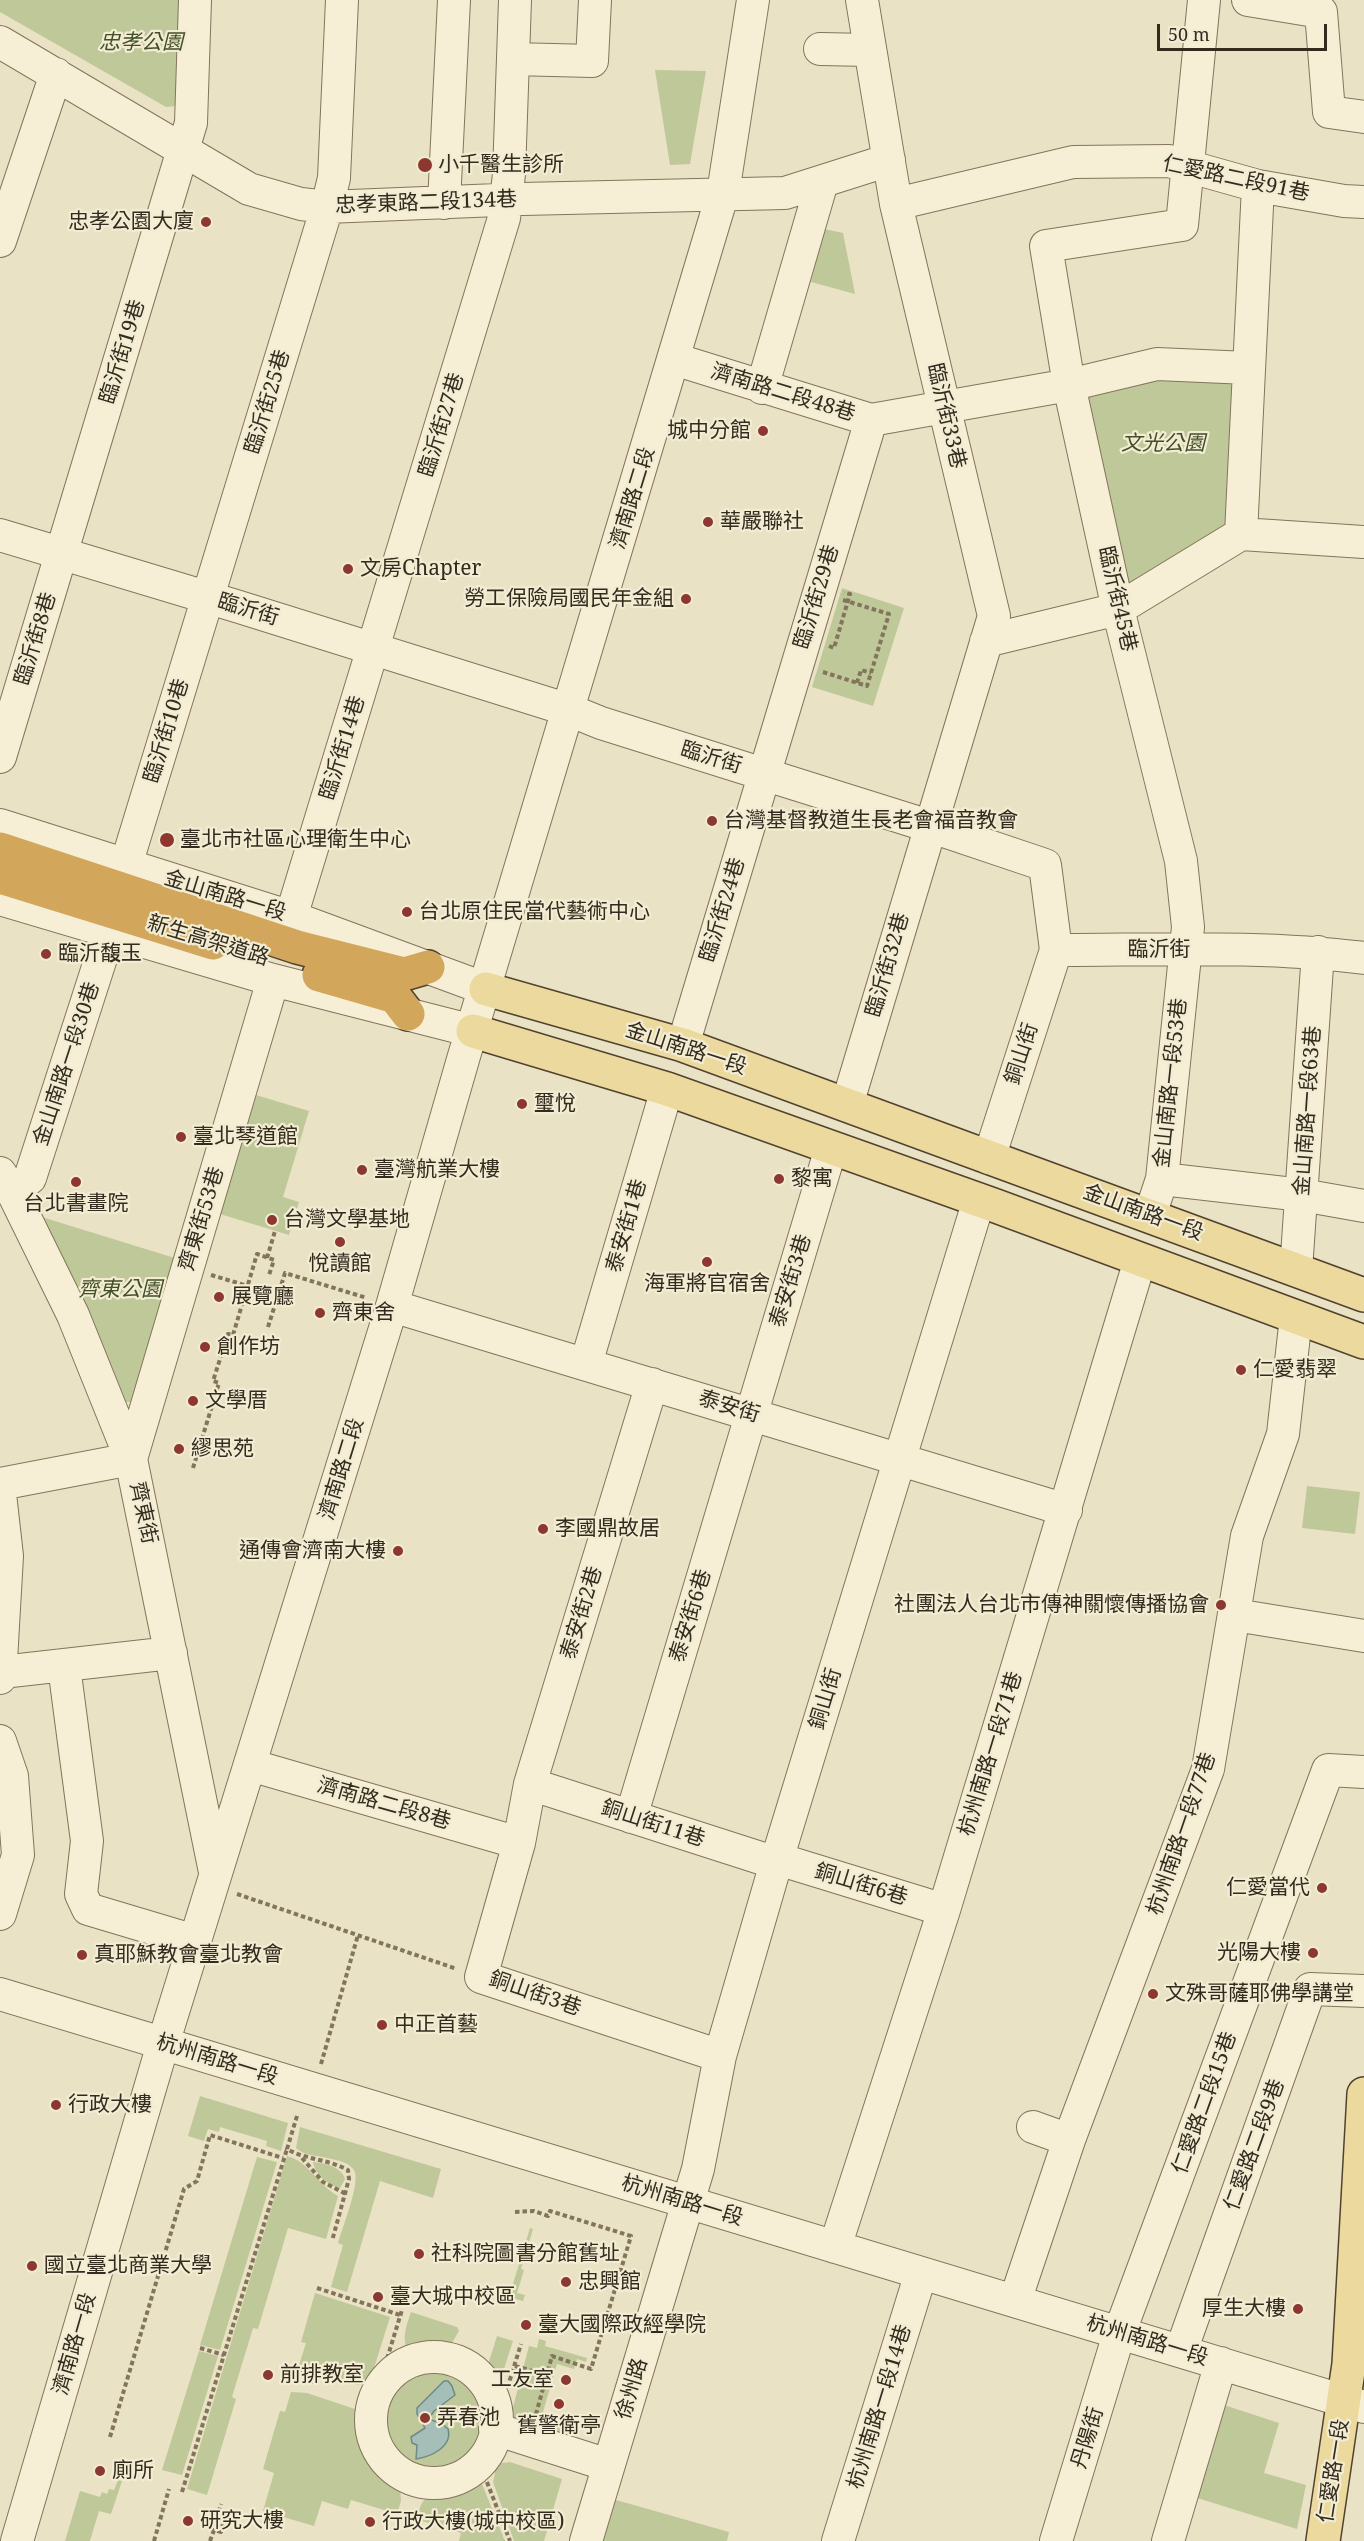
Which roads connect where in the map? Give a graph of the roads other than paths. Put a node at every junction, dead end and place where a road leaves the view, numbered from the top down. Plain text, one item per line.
1 (195, 0) edge
2 (342, 0) edge
3 (454, 0) edge
4 (516, 0) edge
5 (595, 0) edge
6 (753, 0) edge
7 (862, 0) edge
8 (1204, 0) edge
9 (1248, 0) edge
10 (0, 42) edge
11 (820, 49) dead end
12 (870, 50) junction
13 (513, 59) junction
14 (56, 74) junction
15 (1364, 117) edge
16 (184, 149) junction
17 (889, 160) junction
18 (1187, 167) junction
19 (822, 182) junction
20 (1258, 186) junction
21 (723, 193) junction
22 (507, 200) junction
23 (1364, 202) edge
24 (444, 203) junction
25 (896, 204) junction
26 (327, 207) junction
27 (0, 241) edge
28 (674, 359) junction
29 (1248, 368) junction
30 (1068, 385) junction
31 (762, 388) junction
32 (944, 408) junction
33 (871, 420) junction
34 (1241, 534) junction
35 (0, 535) edge
36 (1364, 542) edge
37 (62, 555) junction
38 (209, 597) junction
39 (1118, 609) junction
40 (986, 641) junction
41 (374, 649) junction
42 (569, 710) junction
43 (0, 757) edge
44 (763, 774) junction
45 (0, 825) edge
46 (929, 826) junction
47 (0, 849) edge
48 (126, 865) junction
49 (0, 877) edge
50 (0, 899) edge
51 (110, 930) junction
52 (1056, 950) junction
53 (1185, 950) junction
54 (1318, 952) junction
55 (288, 953) junction
56 (1364, 958) edge
57 (428, 967) joint
58 (486, 989) junction
59 (408, 1014) joint
60 (473, 1031) junction
61 (682, 1045) junction
62 (667, 1089) junction
63 (847, 1105) junction
64 (831, 1148) junction
65 (989, 1158) junction
66 (1171, 1180) junction
67 (6, 1182) edge
68 (1294, 1194) junction
69 (979, 1200) junction
70 (1364, 1206) edge
71 (1150, 1215) junction
72 (1140, 1260) junction
73 (1296, 1270) junction
74 (1364, 1295) edge
75 (392, 1306) junction
76 (1296, 1317) junction
77 (1364, 1342) edge
78 (586, 1364) junction
79 (651, 1384) junction
80 (752, 1414) junction
81 (131, 1459) junction
82 (899, 1460) junction
83 (0, 1484) edge
84 (0, 1494) edge
85 (1066, 1510) junction
86 (1234, 1615) junction
87 (1364, 1636) edge
88 (171, 1653) junction
89 (65, 1674) dead end
90 (1, 1675) edge
91 (0, 1741) edge
92 (250, 1765) junction
93 (1364, 1772) edge
94 (530, 1784) junction
95 (631, 1817) junction
96 (519, 1843) junction
97 (777, 1861) junction
98 (214, 1881) junction
99 (944, 1910) junction
100 (0, 1914) edge
101 (195, 1941) junction
102 (1364, 1991) edge
103 (0, 1994) edge
104 (163, 2044) junction
105 (720, 2056) junction
106 (1364, 2094) edge
107 (1033, 2127) dead end
108 (1070, 2140) junction
109 (687, 2202) junction
110 (834, 2247) junction
111 (921, 2272) junction
112 (1015, 2301) junction
113 (1119, 2334) junction
114 (1181, 2351) junction
115 (1221, 2363) junction
116 (1355, 2404) edge
117 (495, 2417) junction
118 (608, 2465) junction
119 (17, 2541) edge
120 (586, 2541) edge
121 (838, 2541) edge
122 (1056, 2541) edge
123 (1168, 2541) edge
124 (1323, 2541) edge

1 - 16 street, 臨沂街19巷
2 - 26 street, 臨沂街25巷
3 - 24 street
4 - 13 street, 臨沂街27巷
5 - 13 street
6 - 21 street, 濟南路二段
7 - 12 street, 臨沂街33巷
8 - 18 street
9 - 15 street
10 - 14 street, 忠孝東路二段134巷
11 - 12 street
12 - 17 street, 臨沂街33巷
13 - 22 street, 臨沂街27巷
14 - 16 street, 忠孝東路二段134巷
14 - 27 street
16 - 26 street, 忠孝東路二段134巷
16 - 37 street, 臨沂街19巷
17 - 19 street, 忠孝東路二段134巷
17 - 25 street, 臨沂街33巷
18 - 20 street, 仁愛路二段91巷
18 - 25 street, 仁愛路二段91巷
18 - 30 street, 臨沂街45巷
19 - 21 street, 忠孝東路二段134巷
19 - 31 street
20 - 23 street, 仁愛路二段91巷
20 - 29 street
21 - 22 street, 忠孝東路二段134巷
21 - 28 street, 濟南路二段
22 - 24 street, 忠孝東路二段134巷
22 - 41 street, 臨沂街27巷
24 - 26 street, 忠孝東路二段134巷
25 - 32 street, 臨沂街33巷
26 - 38 street, 臨沂街25巷
28 - 31 street, 濟南路二段48巷
28 - 42 street, 濟南路二段
29 - 30 street, 濟南路二段48巷
29 - 34 street
30 - 32 street, 濟南路二段48巷
30 - 39 street, 臨沂街45巷
31 - 33 street, 濟南路二段48巷
32 - 33 street, 濟南路二段48巷
32 - 40 street, 臨沂街33巷
33 - 44 street, 臨沂街29巷
34 - 36 street
34 - 39 street
35 - 37 street, 臨沂街
37 - 38 street, 臨沂街
37 - 43 street, 臨沂街8巷
38 - 41 street, 臨沂街
38 - 48 street, 臨沂街10巷
39 - 40 street
39 - 53 street, 臨沂街45巷
40 - 46 street, 臨沂街33巷
41 - 42 street, 臨沂街
41 - 55 street, 臨沂街14巷
42 - 44 street, 臨沂街
42 - 58 street, 濟南路二段
44 - 46 street, 臨沂街
44 - 61 street, 臨沂街24巷
45 - 48 street, 金山南路一段
46 - 52 street, 臨沂街
46 - 63 street, 臨沂街32巷
47 - 55 highway, 新生高架道路
48 - 55 street, 金山南路一段
49 - 55 highway, 新生高架道路
50 - 51 street
51 - 55 street
51 - 67 street, 金山南路一段30巷
52 - 53 street, 臨沂街
52 - 65 street, 銅山街
53 - 54 street, 臨沂街
53 - 66 street, 金山南路一段53巷
54 - 56 street, 臨沂街
54 - 68 street, 金山南路一段63巷
55 - 57 highway
55 - 59 highway, 新生高架道路
55 - 81 street, 齊東街53巷
57 - 58 street, 金山南路一段
58 - 60 street, 濟南路二段
58 - 61 main road, 金山南路一段
59 - 60 street, 金山南路一段
60 - 62 main road, 金山南路一段
60 - 75 street, 濟南路二段
61 - 63 main road, 金山南路一段
62 - 64 main road, 金山南路一段
62 - 78 street, 泰安街1巷
63 - 65 main road, 金山南路一段
64 - 69 main road, 金山南路一段
64 - 80 street, 泰安街3巷
65 - 71 main road, 金山南路一段
66 - 68 street
66 - 71 street, 金山南路一段53巷
67 - 81 street, 齊東街
68 - 70 street
68 - 73 street, 金山南路一段63巷
69 - 72 main road, 金山南路一段
69 - 82 street, 銅山街
71 - 73 main road, 金山南路一段
72 - 76 main road, 金山南路一段
72 - 85 street, 杭州南路一段71巷
73 - 74 main road, 金山南路一段
75 - 78 street, 泰安街
75 - 92 street, 濟南路二段
76 - 77 main road, 金山南路一段
76 - 86 street, 杭州南路一段77巷
78 - 79 street, 泰安街
79 - 80 street, 泰安街
79 - 94 street, 泰安街2巷
80 - 82 street, 泰安街
80 - 95 street, 泰安街6巷
81 - 83 street
81 - 88 street, 齊東街
82 - 85 street, 泰安街
82 - 97 street, 銅山街
84 - 90 street
85 - 99 street, 杭州南路一段71巷
86 - 87 street
86 - 108 street, 杭州南路一段77巷
88 - 90 street
88 - 98 street, 齊東街
89 - 101 street
91 - 100 street
92 - 96 street, 濟南路二段8巷
92 - 98 street, 濟南路二段
93 - 113 street, 仁愛路二段15巷
94 - 95 street, 銅山街11巷
94 - 96 street, 泰安街2巷
95 - 97 street, 銅山街11巷
96 - 105 street, 銅山街3巷
97 - 99 street, 銅山街6巷
97 - 105 street, 銅山街
98 - 101 street, 濟南路二段
99 - 110 street, 杭州南路一段71巷
101 - 104 street, 濟南路二段
102 - 114 street, 仁愛路二段9巷
103 - 104 street, 杭州南路一段
104 - 109 street, 杭州南路一段
104 - 119 street, 濟南路一段
105 - 109 street, 銅山街
106 - 116 main road, 仁愛路一段
107 - 108 street
108 - 112 street, 杭州南路一段77巷
109 - 110 street, 杭州南路一段
109 - 118 street, 徐州路
110 - 111 street, 杭州南路一段
111 - 112 street, 杭州南路一段
111 - 121 street, 杭州南路一段14巷
112 - 113 street, 杭州南路一段
113 - 114 street, 杭州南路一段
113 - 122 street, 丹陽街
114 - 115 street, 杭州南路一段
115 - 116 street, 杭州南路一段
115 - 123 street
116 - 124 main road, 仁愛路一段
117 - 117 street
117 - 118 street
118 - 120 street, 徐州路

